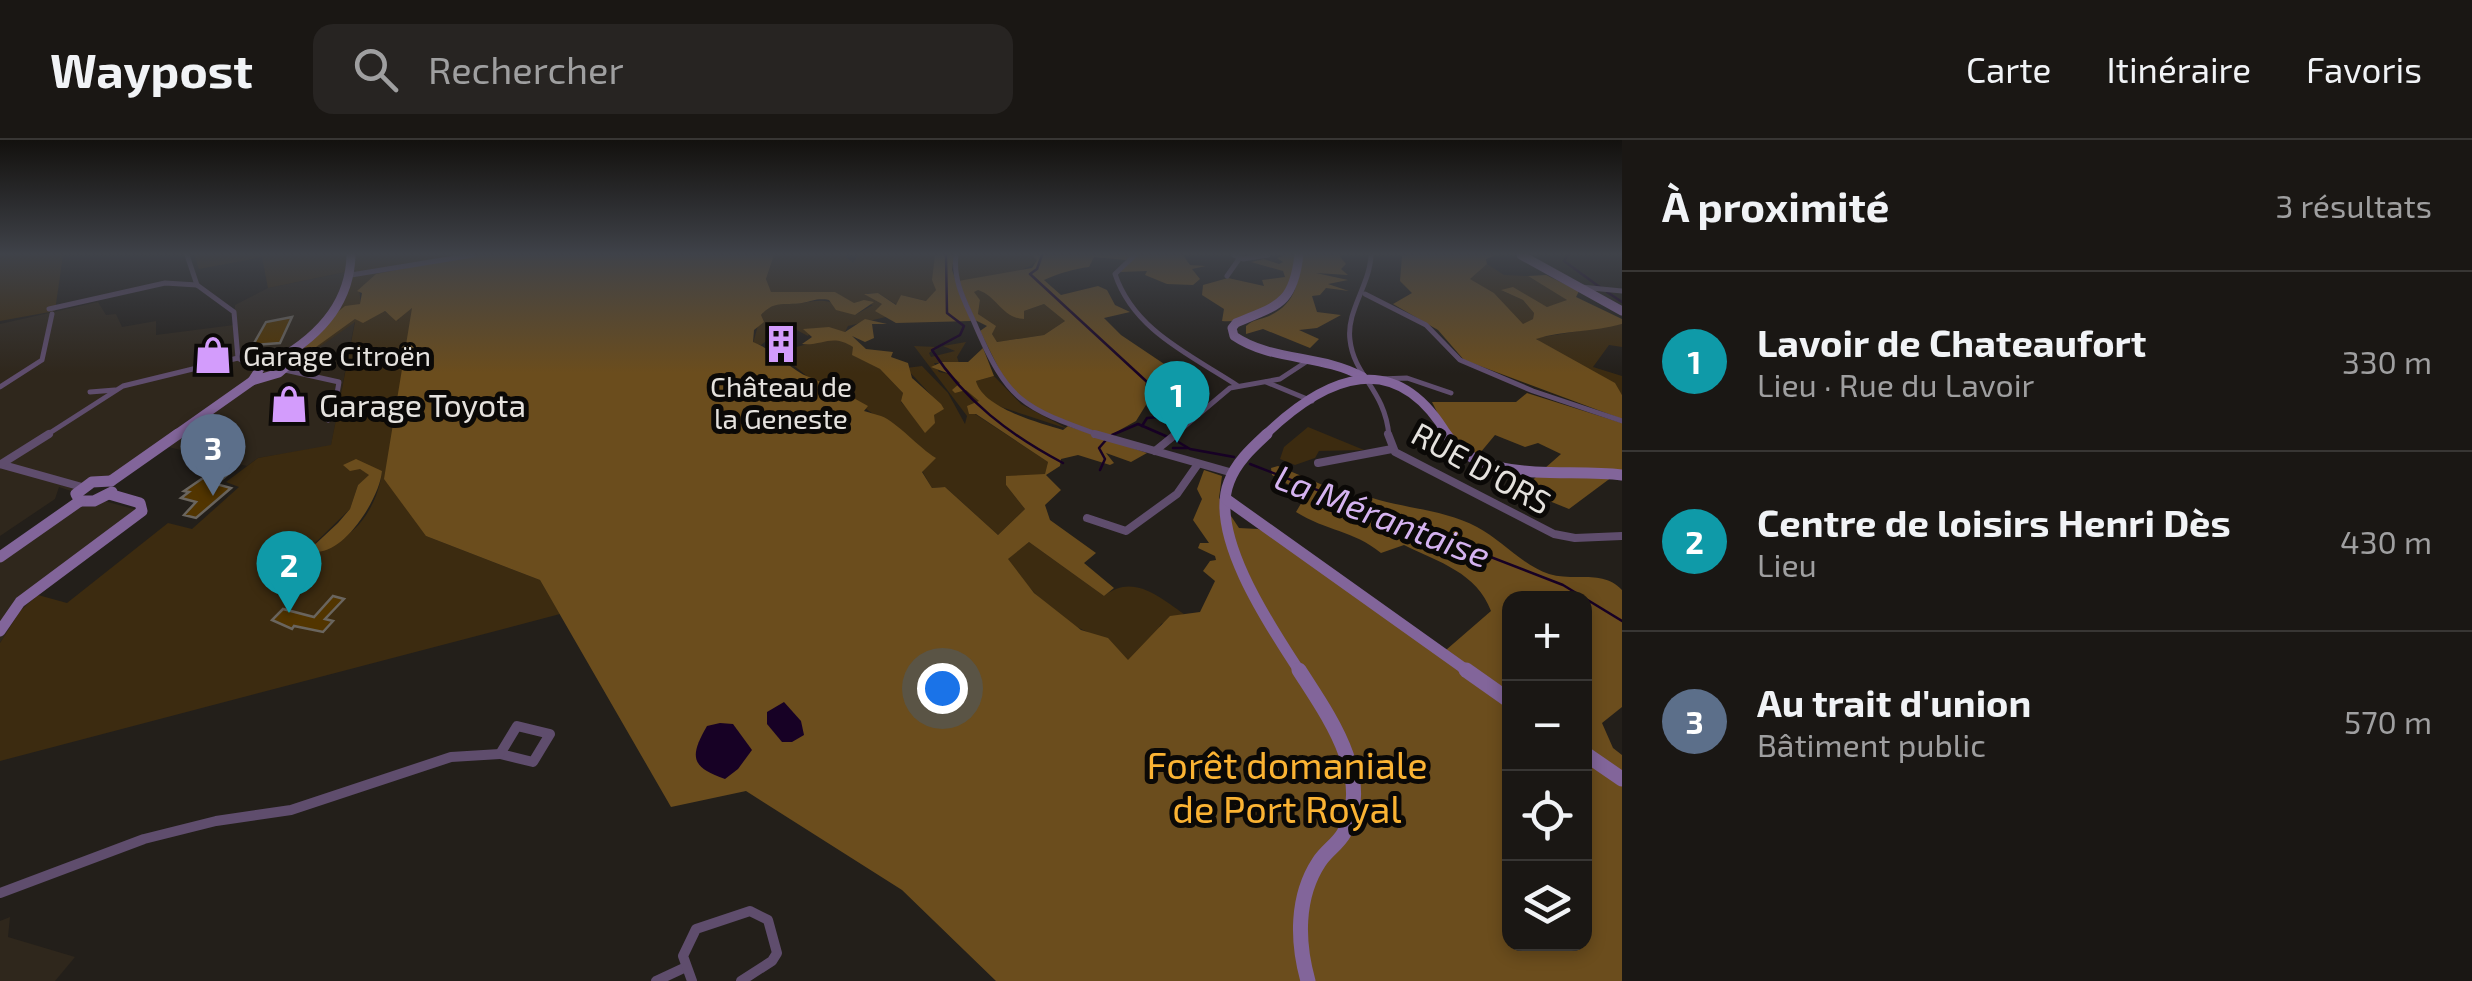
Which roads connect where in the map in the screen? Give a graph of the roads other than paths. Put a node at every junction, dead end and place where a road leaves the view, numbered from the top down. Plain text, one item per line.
1 (127, 294) edge
2 (216, 294) edge
3 (342, 294) edge
4 (961, 294) edge
5 (1123, 294) edge
6 (1290, 294) edge
7 (1365, 294) joint
8 (1590, 294) edge
9 (1622, 312) edge
10 (1318, 357) junction
11 (238, 358) junction
12 (279, 364) junction
13 (254, 372) junction
14 (1370, 378) junction
15 (1266, 382) junction
16 (1238, 386) junction
17 (0, 387) edge
18 (115, 390) junction
19 (90, 392) dead end
20 (1451, 393) dead end
21 (1312, 401) junction
22 (328, 420) dead end
23 (1622, 421) edge
24 (1392, 450) junction
25 (1154, 451) junction
26 (1318, 463) dead end
27 (0, 464) edge
28 (1198, 464) junction
29 (1233, 473) junction
30 (1622, 475) edge
31 (110, 487) junction
32 (82, 488) junction
33 (1226, 499) junction
34 (80, 501) junction
35 (1087, 518) dead end
36 (1622, 536) edge
37 (0, 557) edge
38 (0, 632) edge
39 (1502, 695) edge
40 (500, 754) junction
41 (1592, 758) edge
42 (1622, 779) edge
43 (0, 892) edge
44 (686, 967) junction
45 (748, 980) edge
46 (656, 981) edge
47 (692, 981) edge
48 (1308, 981) edge

1 - 17 street
2 - 11 street
3 - 12 main road
4 - 25 street
5 - 16 street
6 - 10 main road
7 - 14 street, RUE D'ORS
7 - 23 street
8 - 9 main road
10 - 14 main road
10 - 15 street
11 - 13 street
11 - 18 street
12 - 13 main road
12 - 13 main road
12 - 22 street
13 - 31 main road
14 - 20 street
14 - 21 main road
14 - 24 street, RUE D'ORS
14 - 30 main road
15 - 16 street
15 - 21 street
16 - 25 street
18 - 19 street
18 - 27 street
21 - 29 main road
24 - 26 street
24 - 36 street, RUE D'ORS
25 - 28 street
27 - 32 street
28 - 29 street
28 - 35 street
29 - 33 main road
31 - 32 main road
31 - 34 main road
31 - 38 main road
32 - 34 main road
33 - 39 main road
33 - 48 main road
34 - 37 main road
40 - 40 street
40 - 43 street
41 - 42 main road
44 - 45 street
44 - 46 street
44 - 47 street

